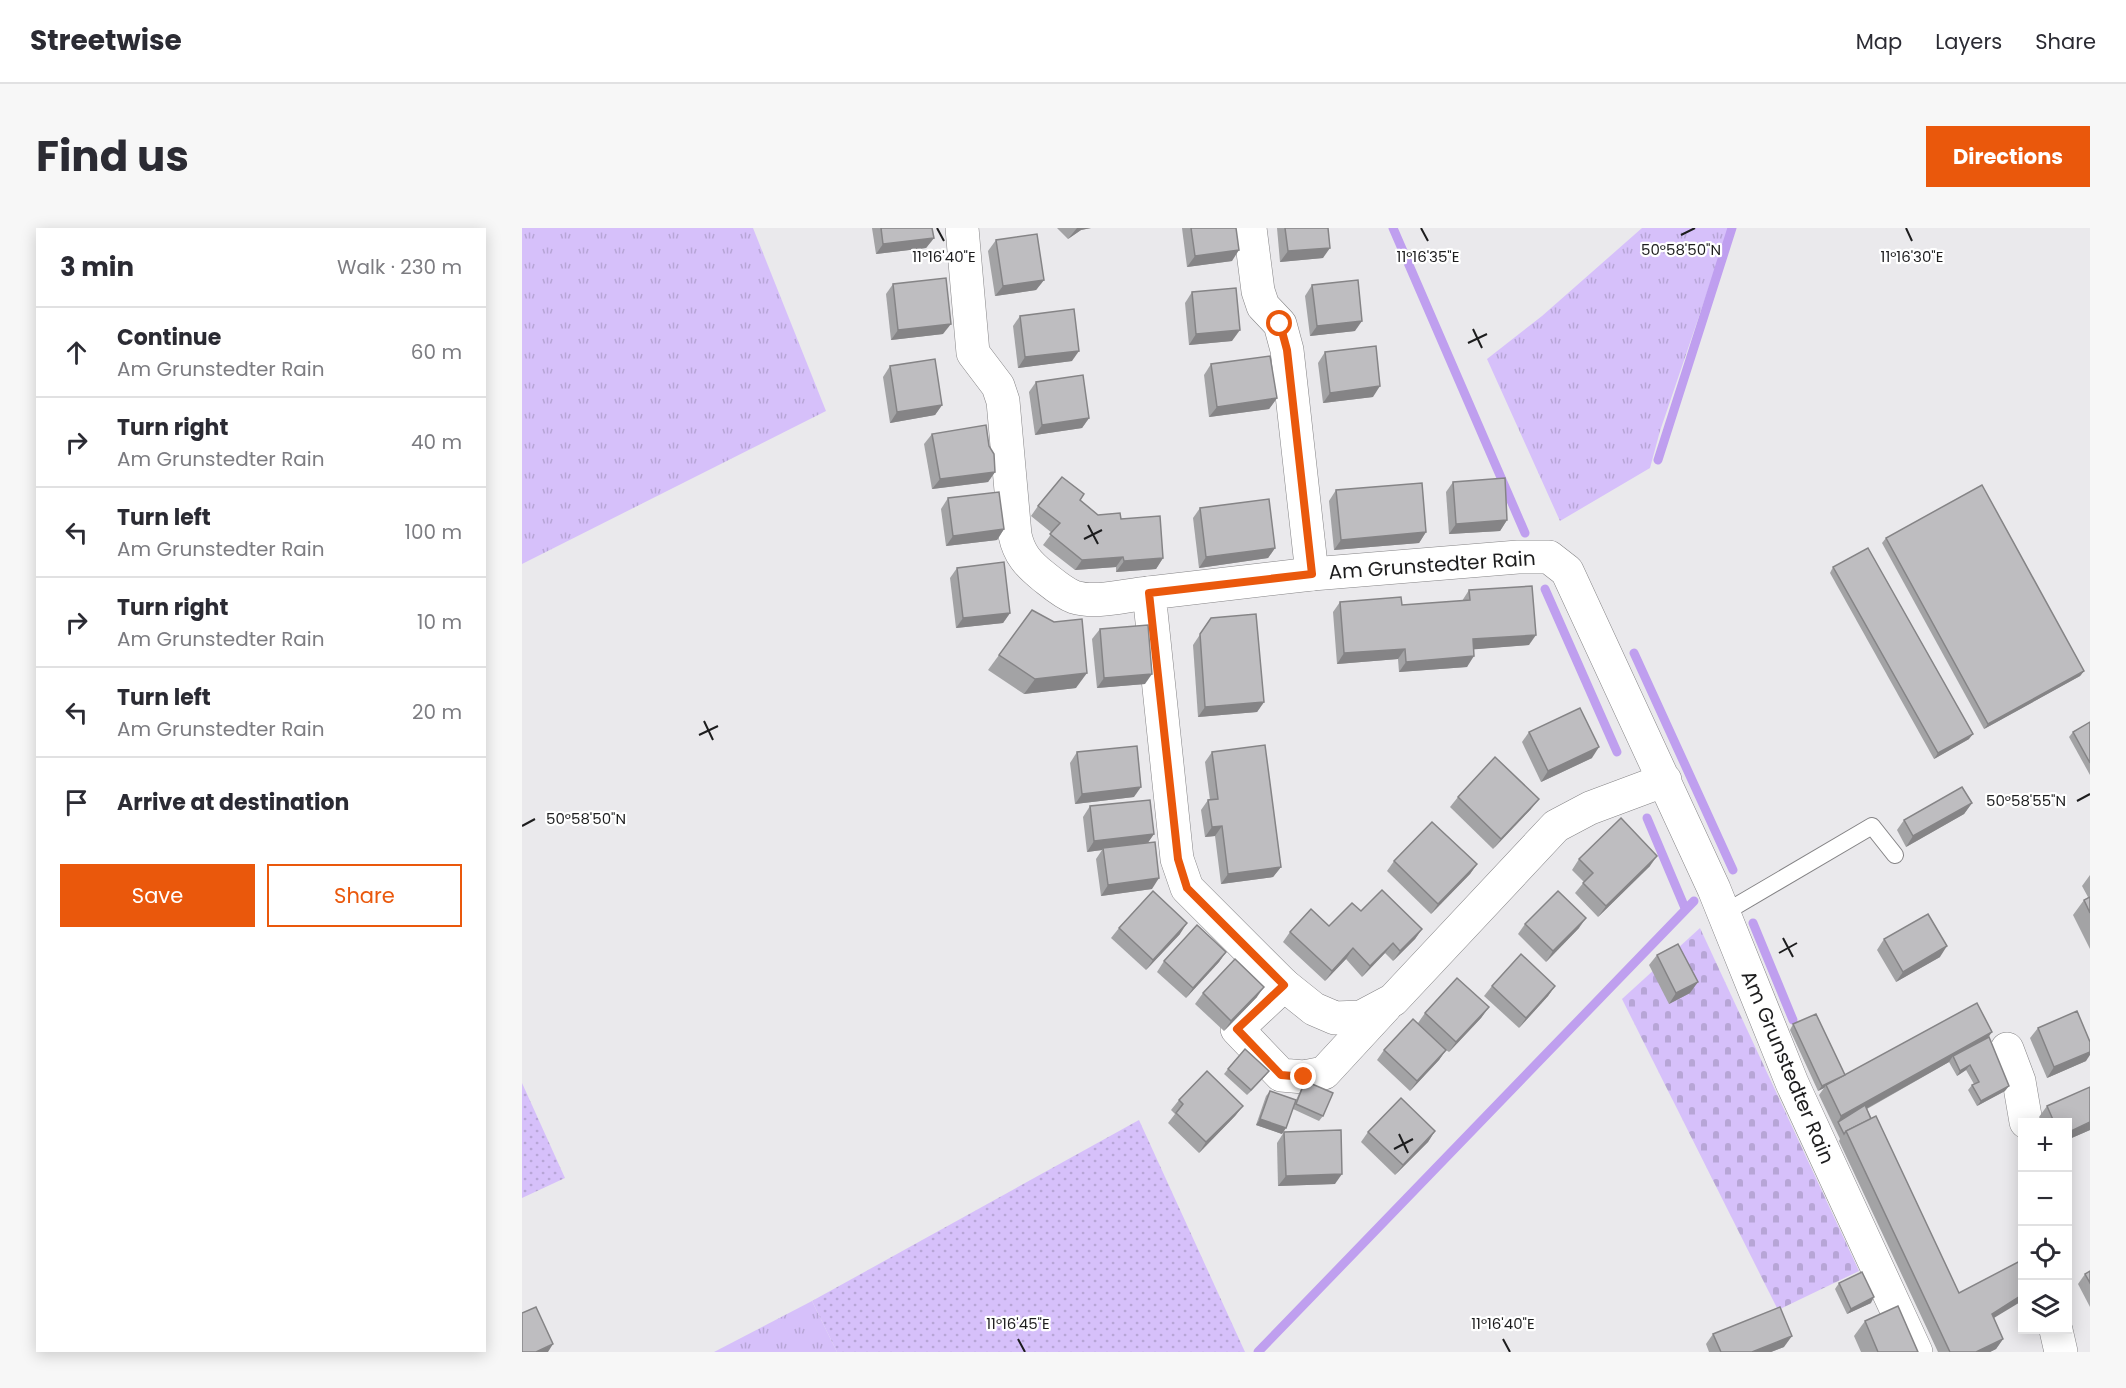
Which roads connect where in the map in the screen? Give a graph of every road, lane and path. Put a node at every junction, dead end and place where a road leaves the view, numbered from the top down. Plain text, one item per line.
1 (962, 228) edge
2 (1251, 228) edge
3 (1312, 574) junction
4 (1149, 593) junction
5 (1665, 780) junction
6 (1895, 855) dead end
7 (1724, 913) junction
8 (1284, 985) junction
9 (1393, 1000) junction
10 (2007, 1049) dead end
11 (2025, 1118) edge
12 (2057, 1334) edge
13 (1916, 1352) edge
14 (2061, 1352) edge

1 - 4 street, Am Grunstedter Rain
2 - 3 street, Am Grunstedter Rain
3 - 4 street, Am Grunstedter Rain
3 - 5 street, Am Grunstedter Rain
4 - 8 street
5 - 7 street, Am Grunstedter Rain
5 - 9 street
6 - 7 lane
7 - 13 street, Am Grunstedter Rain
8 - 9 street
8 - 9 street
10 - 11 street
12 - 14 street

